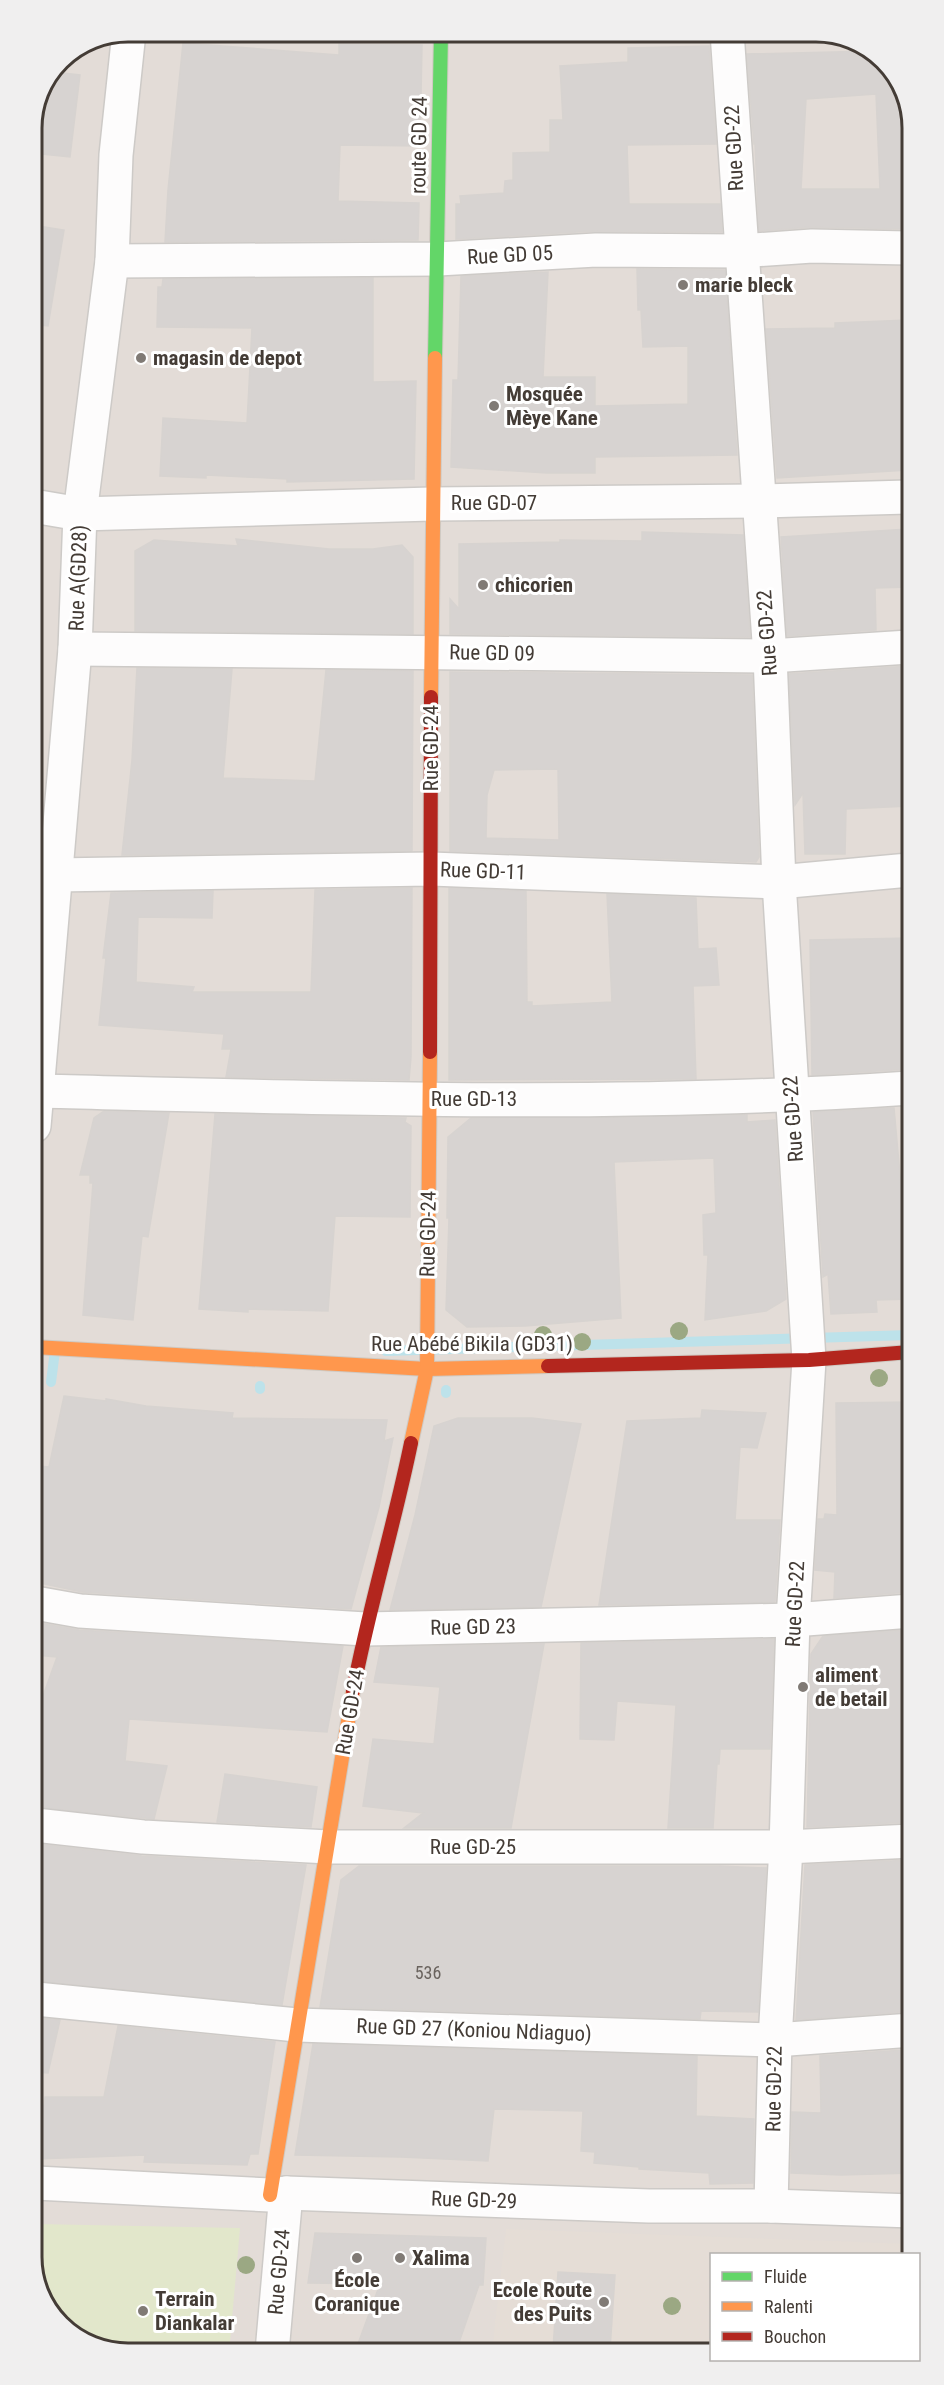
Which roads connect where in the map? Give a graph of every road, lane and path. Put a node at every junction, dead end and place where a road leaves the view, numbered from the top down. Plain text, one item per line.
1 (128, 42) edge
2 (441, 42) edge
3 (728, 42) edge
4 (902, 248) edge
5 (740, 251) junction
6 (438, 259) junction
7 (112, 261) junction
8 (902, 497) edge
9 (758, 501) junction
10 (432, 504) junction
11 (42, 508) edge
12 (80, 514) junction
13 (902, 647) edge
14 (75, 649) junction
15 (432, 653) junction
16 (770, 656) junction
17 (431, 869) junction
18 (902, 871) edge
19 (55, 875) junction
20 (779, 882) junction
21 (42, 1031) edge
22 (902, 1089) edge
23 (42, 1091) edge
24 (792, 1096) junction
25 (430, 1100) junction
26 (42, 1347) edge
27 (902, 1353) edge
28 (808, 1360) junction
29 (427, 1369) junction
30 (42, 1604) edge
31 (902, 1612) edge
32 (793, 1620) junction
33 (365, 1629) junction
34 (42, 1827) edge
35 (902, 1841) edge
36 (328, 1847) junction
37 (786, 1847) junction
38 (42, 2000) edge
39 (297, 2025) junction
40 (902, 2031) edge
41 (775, 2040) junction
42 (42, 2183) edge
43 (278, 2194) junction
44 (771, 2206) junction
45 (902, 2211) edge
46 (272, 2343) edge

1 - 7 street, Rue A(GD28)
2 - 6 street, route GD 24
3 - 5 street, Rue GD-22
4 - 5 street, Rue GD 05
5 - 6 street, Rue GD 05
5 - 9 street, Rue GD-22
6 - 7 street, Rue GD 05
6 - 10 street, Rue GD-24
7 - 12 street, Rue A(GD28)
8 - 9 street, Rue GD-07
9 - 10 street, Rue GD-07
9 - 16 street, Rue GD-22
10 - 12 street, Rue GD-07
10 - 15 street, Rue GD-24
11 - 12 street, Rue GD-07
12 - 14 street, Rue A(GD28)
13 - 16 street, Rue GD 09
14 - 15 street, Rue GD 09
14 - 19 street, Rue A(GD28)
15 - 16 street, Rue GD 09
15 - 17 street, Rue GD-24
16 - 20 street, Rue GD-22
17 - 19 street, Rue GD-11
17 - 20 street, Rue GD-11
17 - 25 street, Rue GD-24
18 - 20 street, Rue GD-11
19 - 21 street, Rue A(GD28)
20 - 24 street, Rue GD-22
22 - 24 street, Rue GD-13
23 - 25 street, Rue GD-13
24 - 25 street, Rue GD-13
24 - 28 street, Rue GD-22
25 - 29 street, Rue GD-24
26 - 29 street, Rue Abébé Bikila (GD31)
27 - 28 street, Rue Abébé Bikila (GD31)
28 - 29 street, Rue Abébé Bikila (GD31)
28 - 32 street, Rue GD-22
29 - 33 street, Rue GD-24
30 - 33 street, Rue GD 23
31 - 32 street, Rue GD 23
32 - 33 street, Rue GD 23
32 - 37 street, Rue GD-22
33 - 36 street, Rue GD-24
34 - 36 street, Rue GD-25
35 - 37 street, Rue GD-25
36 - 37 street, Rue GD-25
36 - 39 street, Rue GD-24
37 - 41 street, Rue GD-22
38 - 39 street, Rue GD 27 (Koniou Ndiaguo)
39 - 41 street, Rue GD 27 (Koniou Ndiaguo)
39 - 43 street, Rue GD-24
40 - 41 street, Rue GD 27 (Koniou Ndiaguo)
41 - 44 street, Rue GD-22
42 - 43 street, Rue GD-29
43 - 44 street, Rue GD-29
43 - 46 street, Rue GD-24
44 - 45 street, Rue GD-29

